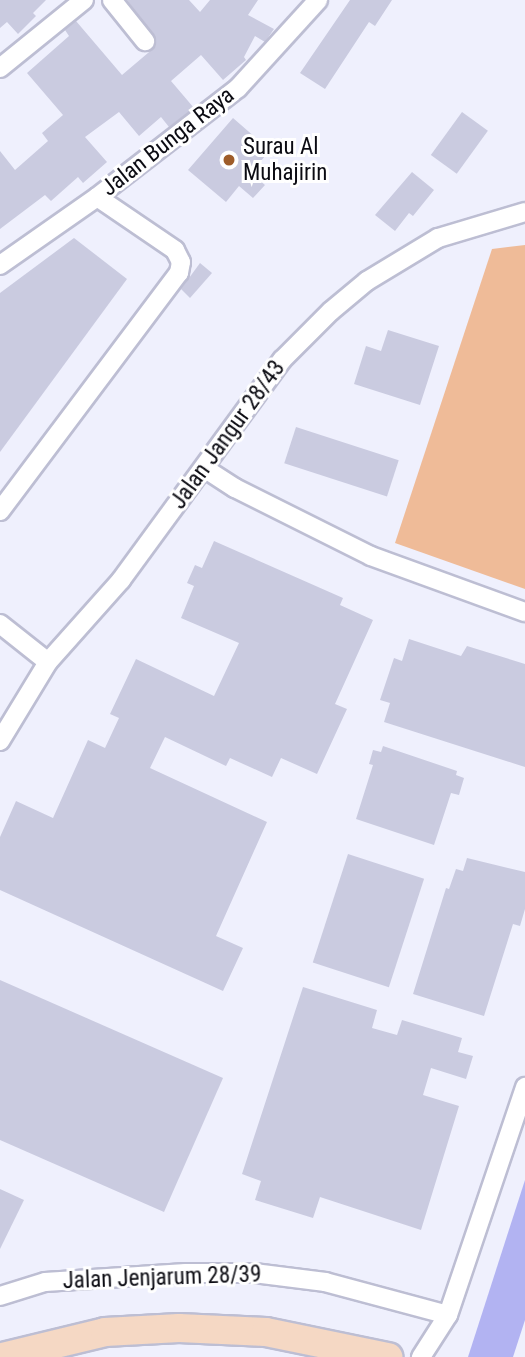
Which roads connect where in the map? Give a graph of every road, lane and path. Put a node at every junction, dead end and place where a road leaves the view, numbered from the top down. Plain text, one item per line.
1 (84, 0) edge
2 (111, 0) edge
3 (318, 0) edge
4 (145, 41) dead end
5 (0, 68) edge
6 (97, 197) junction
7 (525, 212) edge
8 (0, 265) edge
9 (204, 468) junction
10 (0, 511) edge
11 (525, 612) edge
12 (0, 624) edge
13 (48, 662) junction
14 (0, 741) edge
15 (525, 1087) edge
16 (0, 1296) edge
17 (448, 1315) junction
18 (2, 1357) edge
19 (388, 1357) edge
20 (421, 1357) edge

1 - 5 street
2 - 4 street
3 - 6 street, Jalan Bunga Raya
6 - 8 street, Jalan Bunga Raya
6 - 10 street
7 - 9 street, Jalan Jangur 28/43
9 - 11 street
9 - 13 street, Jalan Jangur 28/43
12 - 13 street
13 - 14 street, Jalan Jangur 28/43
15 - 17 street
16 - 17 street, Jalan Jenjarum 28/39
17 - 20 street
18 - 19 main road

